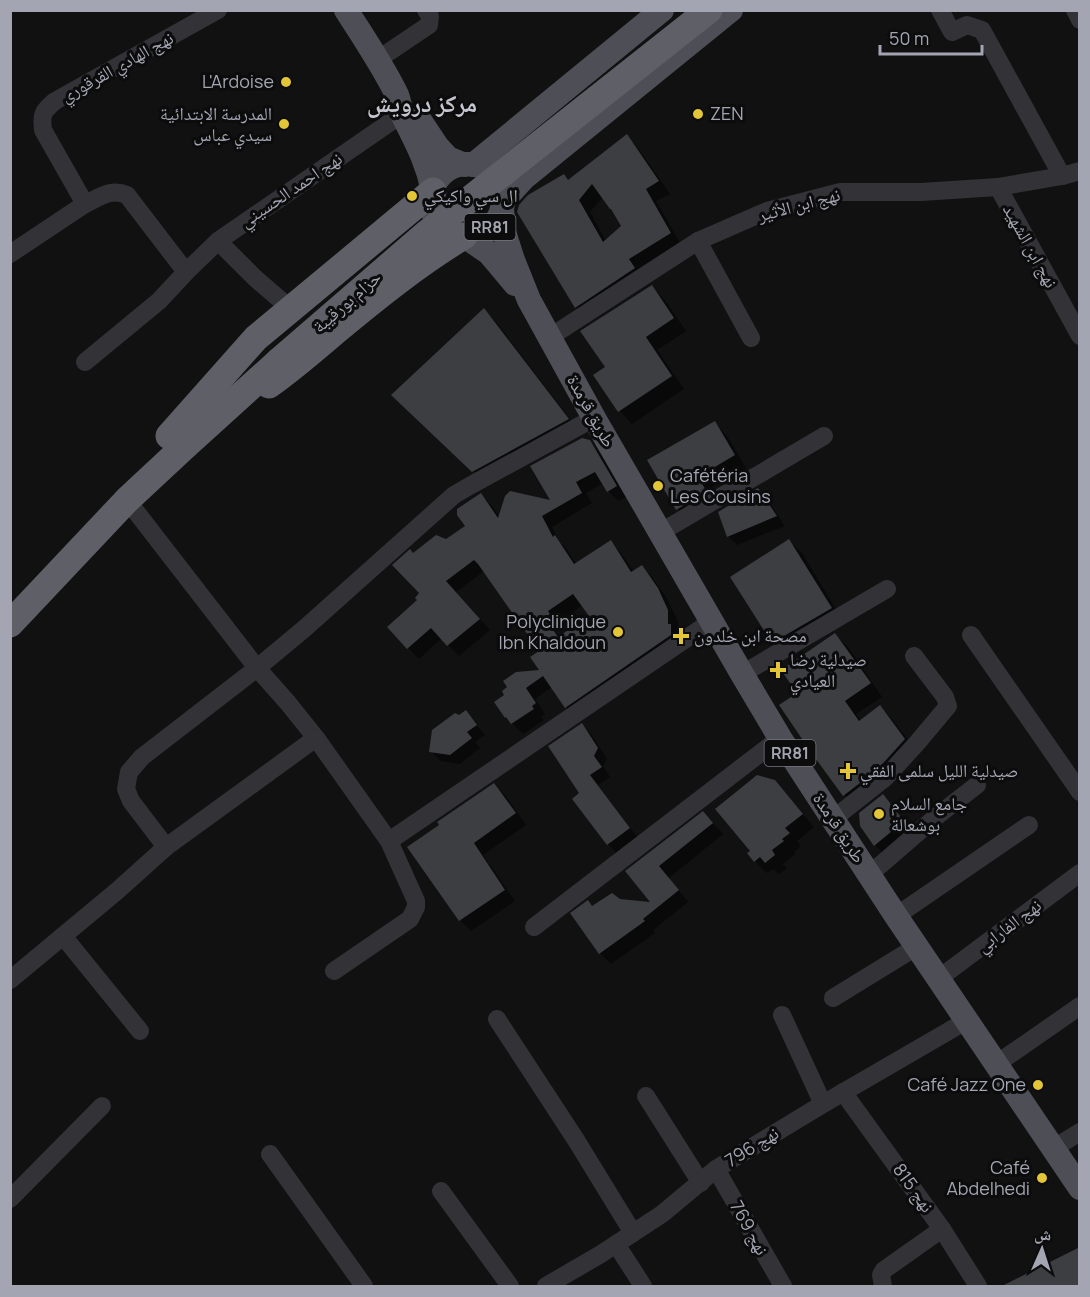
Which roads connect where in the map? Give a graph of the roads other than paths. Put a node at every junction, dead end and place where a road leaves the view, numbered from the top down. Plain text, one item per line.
1 (218, 10) edge
2 (346, 10) edge
3 (426, 10) edge
4 (662, 10) edge
5 (681, 10) edge
6 (709, 10) edge
7 (731, 10) edge
8 (940, 10) edge
9 (1075, 10) edge
10 (1080, 20) edge
11 (377, 60) junction
12 (400, 106) junction
13 (469, 165) junction
14 (1071, 173) edge
15 (998, 188) junction
16 (433, 192) junction
17 (85, 204) junction
18 (503, 205) junction
19 (464, 236) junction
20 (218, 241) junction
21 (698, 241) junction
22 (10, 254) edge
23 (186, 272) junction
24 (529, 300) junction
25 (291, 309) junction
26 (1080, 336) edge
27 (550, 337) junction
28 (751, 338) dead end
29 (273, 355) junction
30 (85, 362) dead end
31 (594, 418) junction
32 (824, 436) dead end
33 (177, 441) junction
34 (127, 500) junction
35 (661, 532) junction
36 (888, 589) dead end
37 (10, 596) edge
38 (712, 621) junction
39 (10, 624) edge
40 (970, 634) dead end
41 (914, 656) dead end
42 (257, 668) junction
43 (742, 674) junction
44 (316, 738) junction
45 (780, 738) junction
46 (978, 785) dead end
47 (1080, 792) edge
48 (833, 819) junction
49 (1029, 825) dead end
50 (389, 841) junction
51 (166, 847) junction
52 (1080, 873) edge
53 (870, 874) junction
54 (896, 916) junction
55 (534, 927) dead end
56 (63, 936) junction
57 (916, 946) junction
58 (334, 971) dead end
59 (938, 979) junction
60 (10, 980) edge
61 (833, 998) dead end
62 (1080, 1006) edge
63 (782, 1015) dead end
64 (497, 1019) dead end
65 (966, 1021) junction
66 (140, 1031) dead end
67 (995, 1065) junction
68 (843, 1092) junction
69 (646, 1096) dead end
70 (823, 1104) junction
71 (102, 1106) dead end
72 (1080, 1132) edge
73 (1054, 1148) junction
74 (270, 1154) dead end
75 (716, 1169) junction
76 (701, 1183) junction
77 (1080, 1188) edge
78 (441, 1191) dead end
79 (10, 1198) edge
80 (942, 1229) junction
81 (633, 1233) junction
82 (616, 1244) junction
83 (364, 1287) edge
84 (510, 1287) edge
85 (546, 1287) edge
86 (643, 1287) edge
87 (783, 1287) edge
88 (883, 1287) edge
89 (978, 1287) edge

1 - 17 street, نهج الهادي القرقوري
2 - 11 main road, RR81
3 - 11 street
4 - 13 main road
5 - 29 highway, حزام بورقيبة
6 - 29 highway, حزام بورقيبة, bridge
7 - 18 main road
8 - 14 street
9 - 10 street
11 - 12 main road, RR81
12 - 13 main road, RR81
12 - 16 main road, RR81
12 - 20 street, نهج احمد الحسيني
13 - 16 main road
13 - 18 main road, RR81
14 - 15 street, نهج ابن الأثير
15 - 21 street, نهج ابن الأثير
15 - 26 street, نهج ابن الشهيد
16 - 19 main road, RR81
16 - 25 highway
17 - 22 street
17 - 23 street
18 - 19 main road, RR81
18 - 24 main road, طريق قرمدة / RR81
19 - 24 main road, طريق قرمدة / RR81
19 - 33 highway
20 - 23 street, نهج احمد الحسيني
20 - 25 street
21 - 27 street, نهج ابن الأثير
21 - 28 street
23 - 30 street, نهج احمد الحسيني
24 - 27 main road, طريق قرمدة / RR81
25 - 33 highway
27 - 31 main road, طريق قرمدة / RR81
29 - 33 highway, حزام بورقيبة
31 - 35 main road, طريق قرمدة / RR81
31 - 42 street
32 - 35 street
33 - 34 highway, حزام بورقيبة
33 - 37 highway, حزام بورقيبة
34 - 39 highway, حزام بورقيبة
34 - 42 street
35 - 38 main road, طريق قرمدة / RR81
36 - 43 street
38 - 43 main road, طريق قرمدة / RR81
38 - 50 street
40 - 47 street
41 - 48 street
42 - 44 street
42 - 51 street
43 - 45 main road, طريق قرمدة / RR81
44 - 50 street
44 - 51 street
45 - 48 main road, طريق قرمدة / RR81
45 - 55 street
46 - 53 street
48 - 53 main road, طريق قرمدة / RR81
49 - 54 street
50 - 58 street
51 - 56 street
52 - 59 street, نهج الفارابي
53 - 54 main road, طريق قرمدة / RR81
54 - 57 main road, طريق قرمدة / RR81
56 - 60 street
56 - 66 street
57 - 59 main road, طريق قرمدة / RR81
57 - 61 street
59 - 65 main road, طريق قرمدة / RR81
62 - 67 street
63 - 70 street
64 - 81 street
65 - 67 main road, طريق قرمدة / RR81
65 - 68 street, نهج 796
67 - 73 main road, طريق قرمدة / RR81
68 - 70 street, نهج 796
68 - 80 street, نهج 815
69 - 76 street
70 - 75 street, نهج 796
71 - 79 street
72 - 73 street
73 - 77 main road, طريق قرمدة / RR81
74 - 83 street
75 - 76 street, نهج 796
75 - 87 street, نهج 769
76 - 81 street, نهج 796
78 - 84 street
80 - 88 street
80 - 89 street, نهج 815
81 - 82 street, نهج 796
82 - 85 street, نهج 796
82 - 86 street

